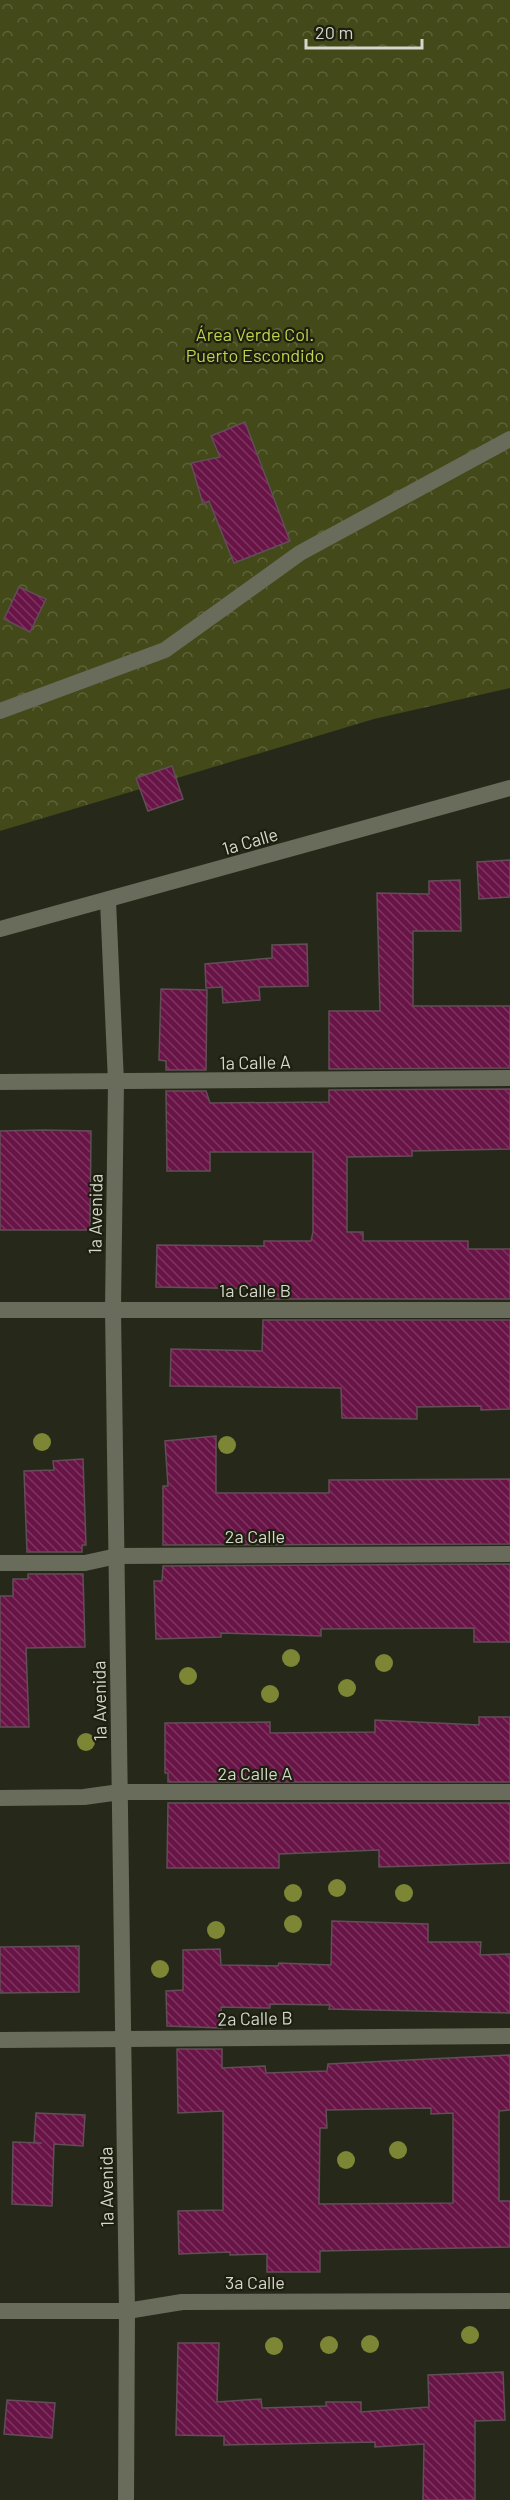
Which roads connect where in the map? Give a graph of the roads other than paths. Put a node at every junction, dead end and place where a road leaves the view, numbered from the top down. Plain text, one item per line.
1 (510, 439) edge
2 (0, 711) edge
3 (510, 788) edge
4 (108, 901) junction
5 (0, 929) edge
6 (510, 1078) edge
7 (0, 1082) edge
8 (116, 1082) junction
9 (113, 1309) junction
10 (0, 1310) edge
11 (510, 1310) edge
12 (510, 1554) edge
13 (117, 1556) junction
14 (0, 1563) edge
15 (120, 1792) junction
16 (510, 1792) edge
17 (0, 1798) edge
18 (510, 2036) edge
19 (123, 2039) junction
20 (0, 2040) edge
21 (510, 2301) edge
22 (0, 2311) edge
23 (127, 2311) junction
24 (126, 2500) edge

1 - 2 street
3 - 4 street, 1a Calle
4 - 5 street, 1a Calle
4 - 8 street, 1a Avenida
6 - 8 street, 1a Calle A
7 - 8 street, 1a Calle A
8 - 9 street, 1a Avenida
9 - 10 street, 1a Calle B
9 - 11 street, 1a Calle B
9 - 13 street, 1a Avenida
12 - 13 street, 2a Calle
13 - 14 street, 2a Calle
13 - 15 street, 1a Avenida
15 - 16 street, 2a Calle A
15 - 17 street, 2a Calle A
15 - 19 street, 1a Avenida
18 - 19 street, 2a Calle B
19 - 20 street, 2a Calle B
19 - 23 street, 1a Avenida
21 - 23 street, 3a Calle
22 - 23 street, 3a Calle
23 - 24 street, 1a Avenida

